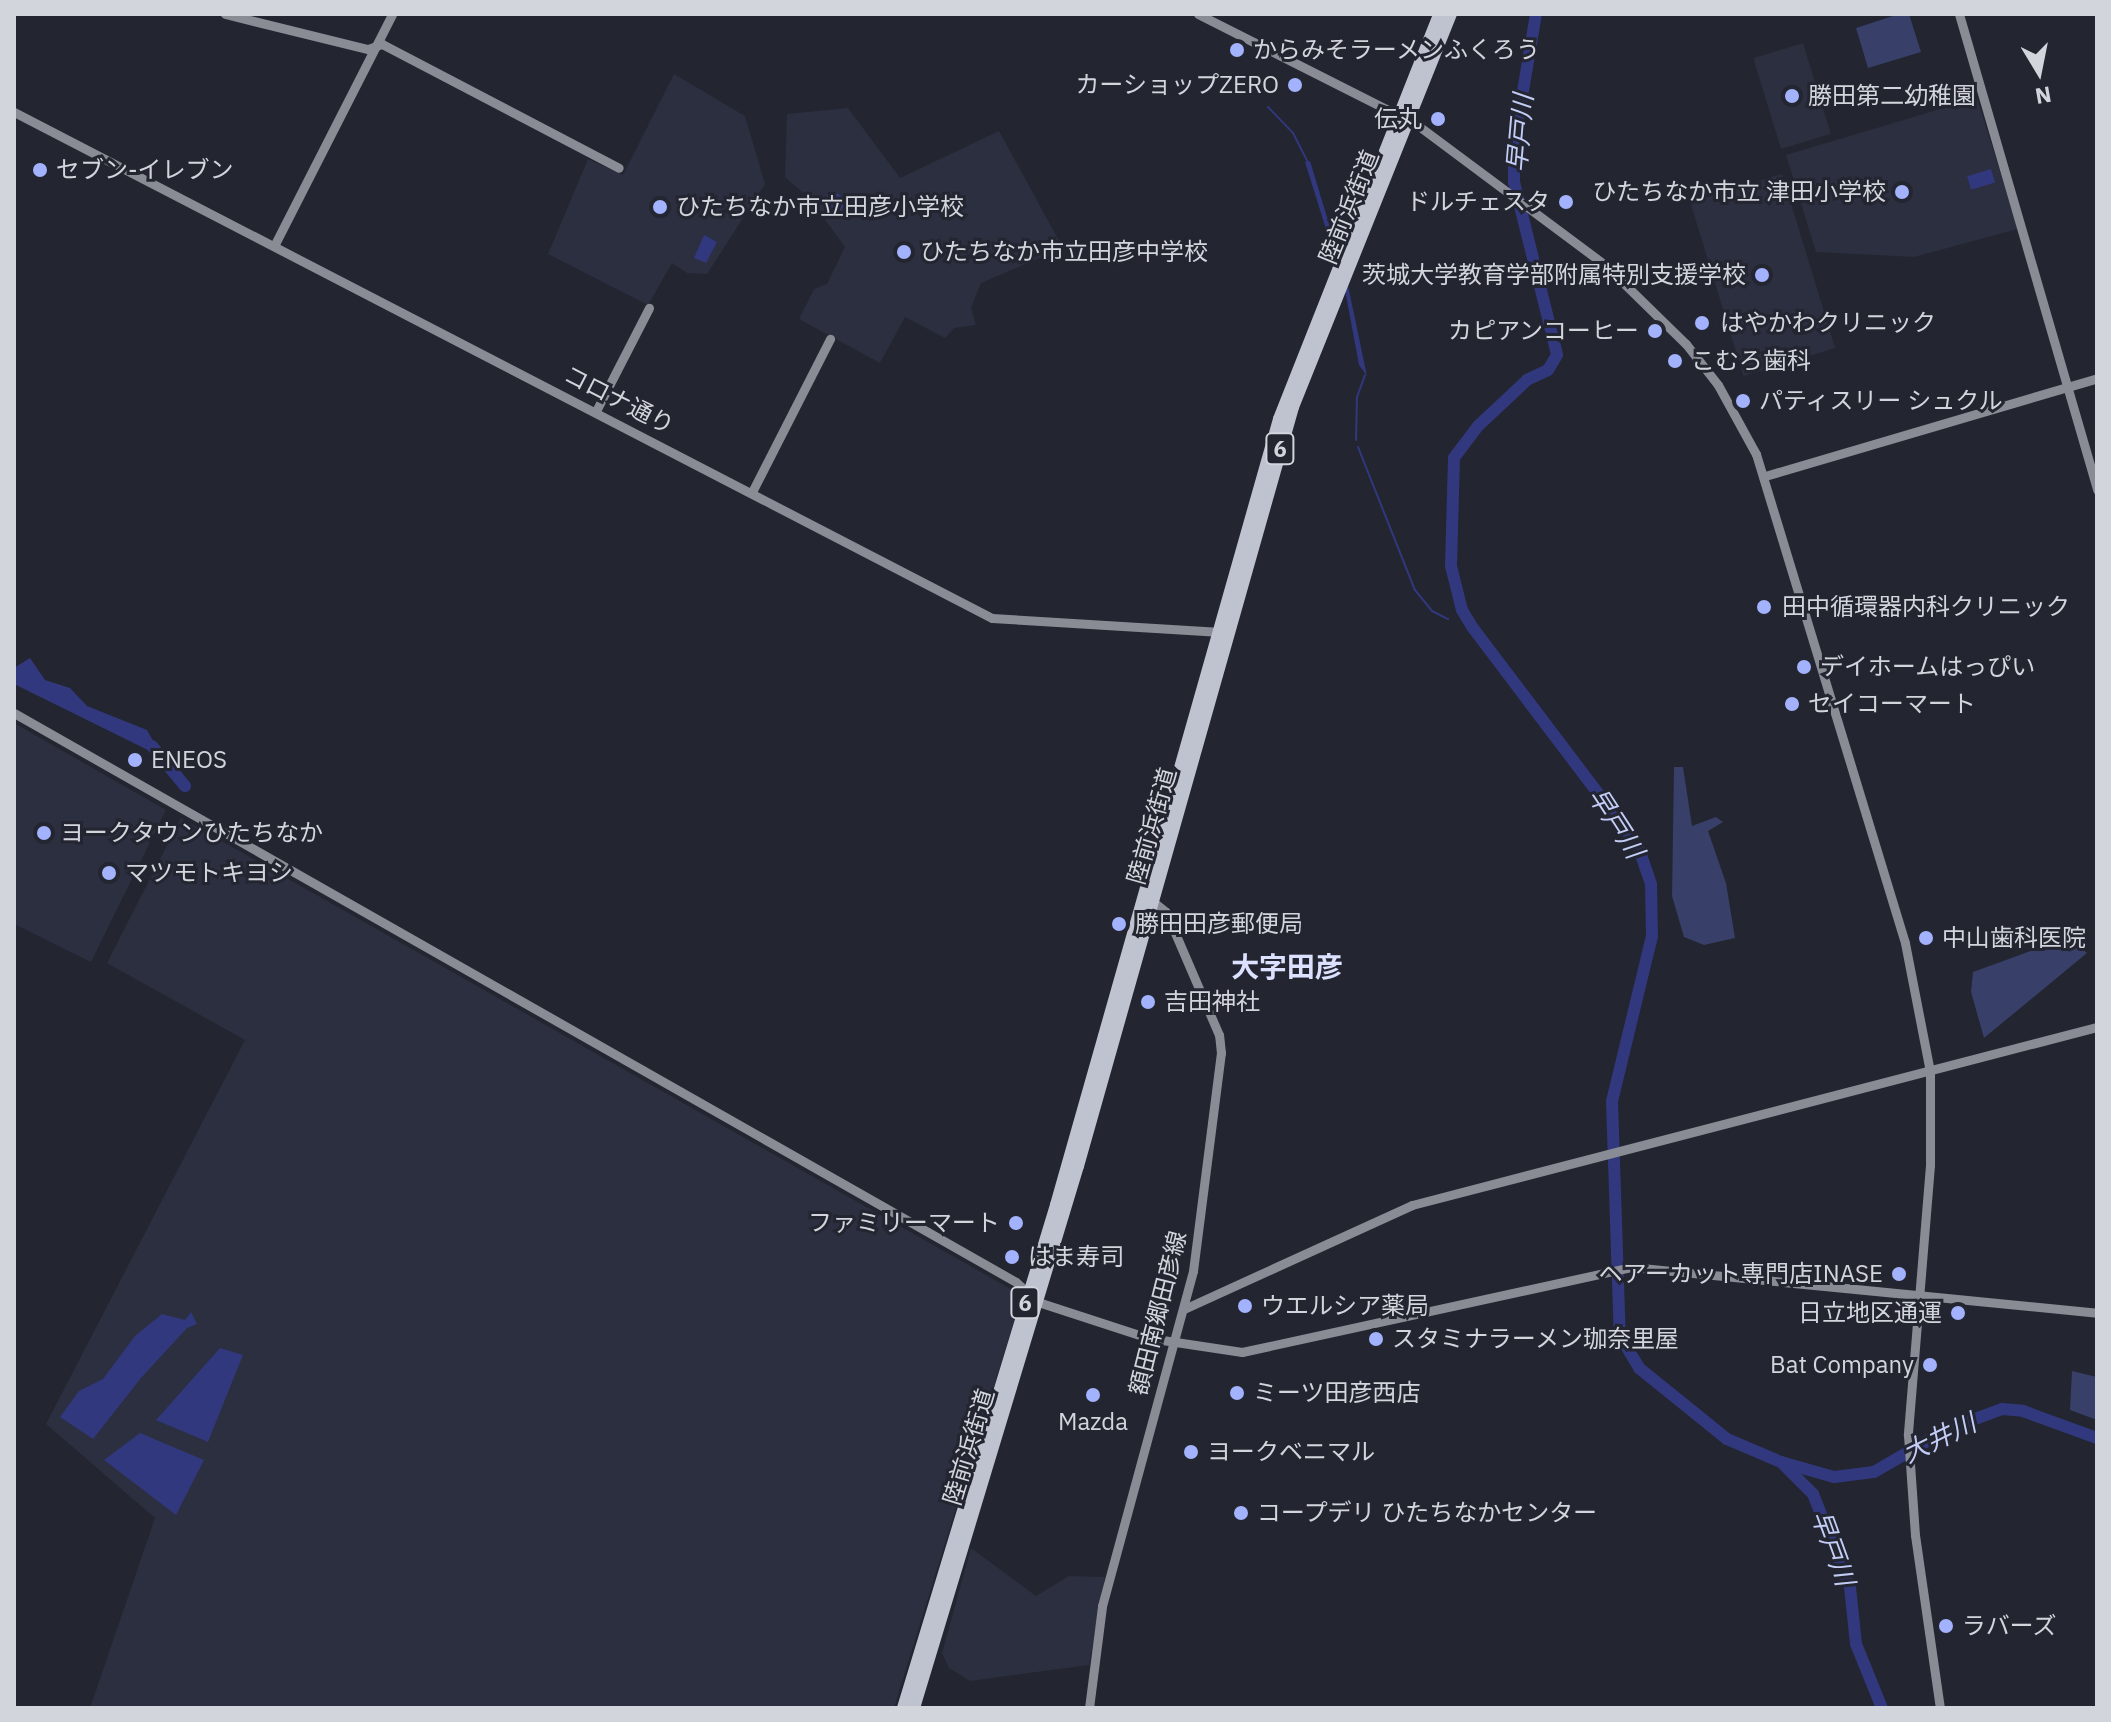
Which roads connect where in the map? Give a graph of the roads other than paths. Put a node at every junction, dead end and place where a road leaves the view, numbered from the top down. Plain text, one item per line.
1 (225, 14) edge
2 (392, 14) edge
3 (1198, 14) edge
4 (1439, 14) edge
5 (1451, 14) edge
6 (1959, 14) edge
7 (376, 44) junction
8 (14, 112) edge
9 (1404, 117) junction
10 (619, 168) dead end
11 (274, 246) junction
12 (649, 308) dead end
13 (830, 339) dead end
14 (2097, 378) edge
15 (2068, 387) junction
16 (596, 411) junction
17 (1765, 476) junction
18 (2097, 490) edge
19 (752, 492) junction
20 (1223, 632) junction
21 (14, 713) edge
22 (1149, 898) junction
23 (2097, 1027) edge
24 (1930, 1072) junction
25 (1029, 1290) junction
26 (1917, 1294) junction
27 (1038, 1302) junction
28 (1184, 1309) junction
29 (2097, 1313) edge
30 (1172, 1345) junction
31 (903, 1708) edge
32 (914, 1708) edge
33 (1089, 1708) edge
34 (1940, 1708) edge

1 - 7 street
2 - 7 street
3 - 9 street
4 - 9 highway, 陸前浜街道 / 6
5 - 9 highway, 陸前浜街道 / 6
6 - 15 street
7 - 10 street
7 - 11 street
8 - 11 street, コロナ通り
9 - 17 street
9 - 20 highway, 陸前浜街道 / 6
11 - 16 street, コロナ通り
12 - 16 street
13 - 19 street
14 - 15 street
15 - 17 street
15 - 18 street
16 - 19 street, コロナ通り
17 - 24 street
19 - 20 street, コロナ通り
20 - 22 highway, 陸前浜街道 / 6
21 - 25 street
22 - 25 highway, 陸前浜街道 / 6
22 - 27 highway, 陸前浜街道 / 6
22 - 28 street, 額田南郷田彦線
23 - 24 street
24 - 26 street
24 - 28 street
25 - 27 street
25 - 31 highway, 陸前浜街道 / 6
26 - 29 street
26 - 30 street
26 - 34 street
27 - 30 street
27 - 32 highway, 陸前浜街道 / 6
28 - 30 street, 額田南郷田彦線
30 - 33 street, 額田南郷田彦線

